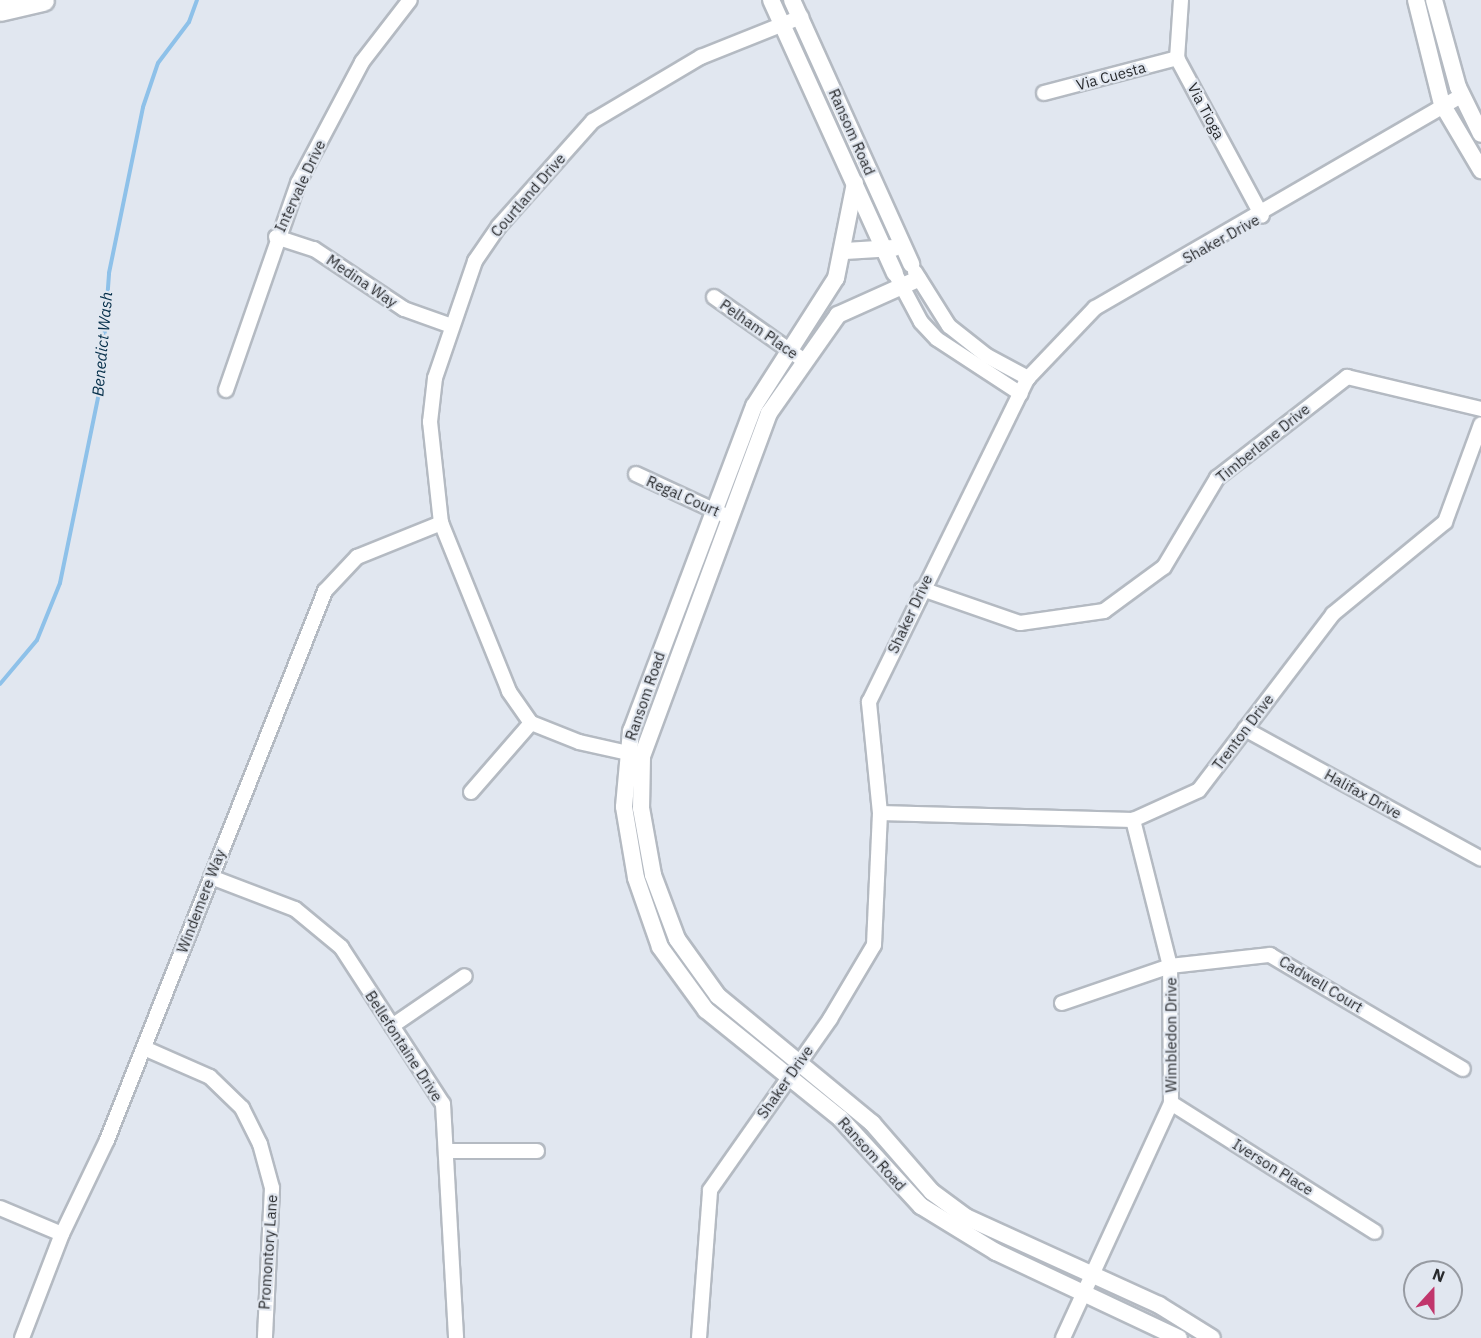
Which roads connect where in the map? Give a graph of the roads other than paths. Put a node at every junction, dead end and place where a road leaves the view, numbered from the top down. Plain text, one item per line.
1 (43, 0) edge
2 (410, 0) edge
3 (771, 0) edge
4 (792, 0) edge
5 (1181, 0) edge
6 (1416, 0) edge
7 (1434, 0) edge
8 (0, 10) edge
9 (801, 17) junction
10 (783, 24) junction
11 (1177, 58) junction
12 (1044, 93) dead end
13 (1461, 96) junction
14 (1442, 104) junction
15 (1481, 134) edge
16 (1481, 170) edge
17 (855, 183) junction
18 (1262, 216) junction
19 (276, 237) junction
20 (884, 248) junction
21 (904, 248) junction
22 (845, 251) junction
23 (915, 271) junction
24 (898, 280) junction
25 (714, 297) dead end
26 (449, 325) junction
27 (796, 356) junction
28 (1028, 378) junction
29 (226, 390) dead end
30 (1021, 394) junction
31 (1481, 409) edge
32 (1481, 424) edge
33 (636, 474) dead end
34 (715, 510) junction
35 (731, 518) junction
36 (441, 523) junction
37 (922, 589) junction
38 (531, 723) junction
39 (1245, 729) junction
40 (626, 752) junction
41 (642, 757) junction
42 (471, 792) dead end
43 (880, 813) junction
44 (1133, 820) junction
45 (1481, 859) edge
46 (211, 877) junction
47 (1170, 966) junction
48 (465, 976) dead end
49 (1062, 1003) dead end
50 (392, 1026) junction
51 (144, 1048) junction
52 (793, 1069) junction
53 (1463, 1069) dead end
54 (1171, 1103) junction
55 (449, 1151) junction
56 (537, 1151) dead end
57 (0, 1208) edge
58 (1375, 1232) dead end
59 (62, 1234) junction
60 (1090, 1272) junction
61 (1082, 1292) junction
62 (22, 1338) edge
63 (265, 1338) edge
64 (456, 1338) edge
65 (699, 1338) edge
66 (1063, 1338) edge
67 (1179, 1338) edge
68 (1212, 1338) edge

1 - 8 main road
2 - 19 street, Intervale Drive
3 - 10 street, Ransom Road
4 - 9 street, Ransom Road
5 - 11 street
6 - 14 street
7 - 13 street
9 - 10 street, Courtland Drive
9 - 21 street, Ransom Road
10 - 17 street, Ransom Road
10 - 26 street, Courtland Drive
11 - 12 street, Via Cuesta
11 - 18 street, Via Tioga
13 - 14 street, Shaker Drive
13 - 15 street
14 - 16 street
14 - 18 street, Shaker Drive
17 - 20 street, Ransom Road
17 - 22 street, Ransom Road
18 - 28 street, Shaker Drive
19 - 26 street, Medina Way
19 - 29 street, Intervale Drive
20 - 21 street
20 - 22 street
20 - 24 street, Ransom Road
21 - 23 street, Ransom Road
22 - 27 street, Ransom Road
23 - 24 street, Ransom Road
23 - 28 street
24 - 27 street, Ransom Road
24 - 30 street
25 - 27 street, Pelham Place
26 - 36 street, Courtland Drive
27 - 34 street, Ransom Road
27 - 35 street, Ransom Road
28 - 30 street, Shaker Drive
30 - 37 street, Shaker Drive
31 - 37 street, Timberlane Drive
32 - 39 street, Trenton Drive
33 - 34 street, Regal Court
34 - 35 street, Regal Court
34 - 40 street, Ransom Road
35 - 41 street, Ransom Road
36 - 38 street, Courtland Drive
36 - 46 street, Windemere Way
37 - 43 street, Shaker Drive
38 - 40 street
38 - 42 street
39 - 44 street, Trenton Drive
39 - 45 street, Halifax Drive
40 - 41 street
40 - 52 street, Ransom Road
41 - 52 street, Ransom Road
43 - 44 street, Trenton Drive
43 - 52 street, Shaker Drive
44 - 47 street, Wimbledon Drive
46 - 50 street, Bellefontaine Drive
46 - 51 street, Windemere Way
47 - 49 street, Cadwell Court
47 - 53 street, Cadwell Court
47 - 54 street, Wimbledon Drive
48 - 50 street
50 - 55 street, Bellefontaine Drive
51 - 59 street, Windemere Way
51 - 63 street, Promontory Lane
52 - 60 street, Ransom Road
52 - 61 street, Ransom Road
52 - 65 street, Shaker Drive
54 - 58 street, Iverson Place
54 - 60 street, Wimbledon Drive
55 - 56 street
55 - 64 street, Bellefontaine Drive
57 - 59 street
59 - 62 street, Windemere Way
60 - 61 street, Wimbledon Drive
60 - 68 street, Ransom Road
61 - 66 street, Wimbledon Drive
61 - 67 street, Ransom Road

